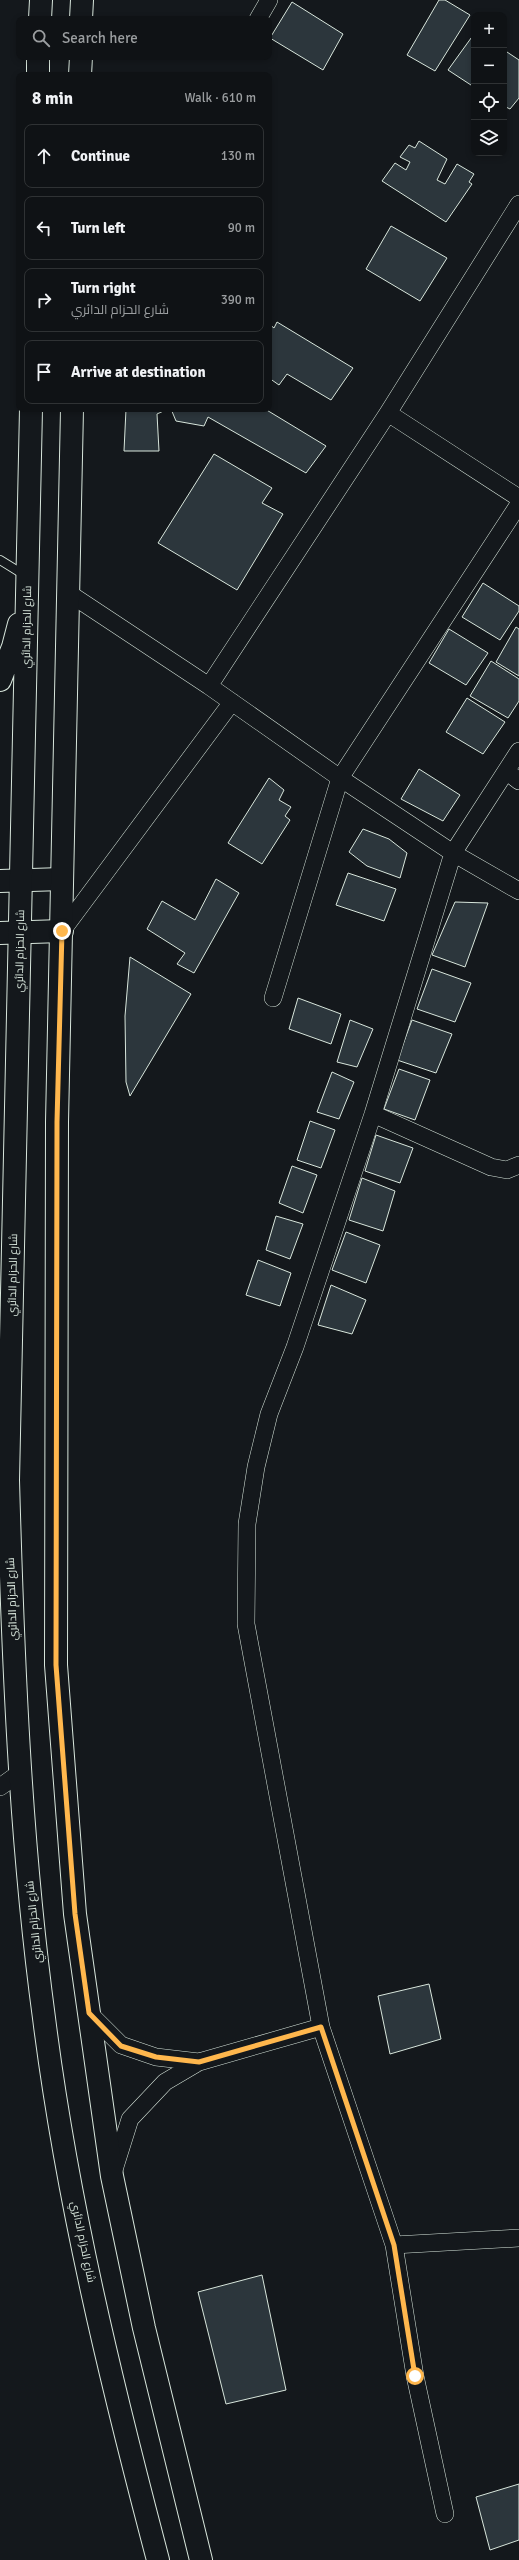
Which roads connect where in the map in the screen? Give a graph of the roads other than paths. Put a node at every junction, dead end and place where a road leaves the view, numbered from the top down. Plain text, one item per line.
1 (41, 0) edge
2 (82, 0) edge
3 (269, 0) edge
4 (40, 16) edge
5 (82, 16) edge
6 (260, 16) edge
7 (38, 60) edge
8 (81, 60) edge
9 (38, 72) edge
10 (80, 72) edge
11 (519, 204) edge
12 (31, 412) edge
13 (72, 412) edge
14 (388, 413) junction
15 (519, 498) edge
16 (519, 504) edge
17 (0, 560) edge
18 (28, 584) junction
19 (68, 592) junction
20 (0, 680) edge
21 (209, 686) junction
22 (232, 702) junction
23 (519, 751) edge
24 (512, 776) edge
25 (340, 778) junction
26 (454, 852) junction
27 (62, 879) junction
28 (21, 880) junction
29 (0, 881) edge
30 (519, 891) edge
31 (62, 931) junction
32 (10, 933) edge
33 (273, 998) dead end
34 (373, 1114) junction
35 (0, 1150) edge
36 (519, 1165) edge
37 (15, 1167) junction
38 (21, 1772) junction
39 (0, 1787) edge
40 (89, 2013) junction
41 (321, 2027) junction
42 (199, 2062) junction
43 (112, 2176) junction
44 (519, 2238) edge
45 (394, 2245) junction
46 (445, 2514) dead end
47 (158, 2560) edge
48 (201, 2560) edge

1 - 4 main road
2 - 5 main road
3 - 6 street
7 - 9 main road
8 - 10 main road
11 - 14 street
12 - 18 main road, شارع الحزام الدائري
13 - 19 main road
14 - 15 street
14 - 21 street
16 - 25 street
17 - 18 lane
18 - 20 main road
18 - 28 main road, شارع الحزام الدائري
19 - 21 street
19 - 27 main road
21 - 22 street
22 - 25 street
22 - 31 street
23 - 24 street
24 - 26 street
25 - 26 street
25 - 33 street
26 - 30 street
26 - 34 street
27 - 28 main road
27 - 31 main road
28 - 29 main road
28 - 32 main road, شارع الحزام الدائري
31 - 32 main road
31 - 40 main road
32 - 37 main road, شارع الحزام الدائري
34 - 36 street
34 - 41 street
35 - 37 main road
37 - 38 main road, شارع الحزام الدائري
38 - 39 street
38 - 47 main road, شارع الحزام الدائري
40 - 42 street
40 - 43 main road
41 - 42 street
41 - 45 street
42 - 43 street
43 - 48 main road
44 - 45 street
45 - 46 street

